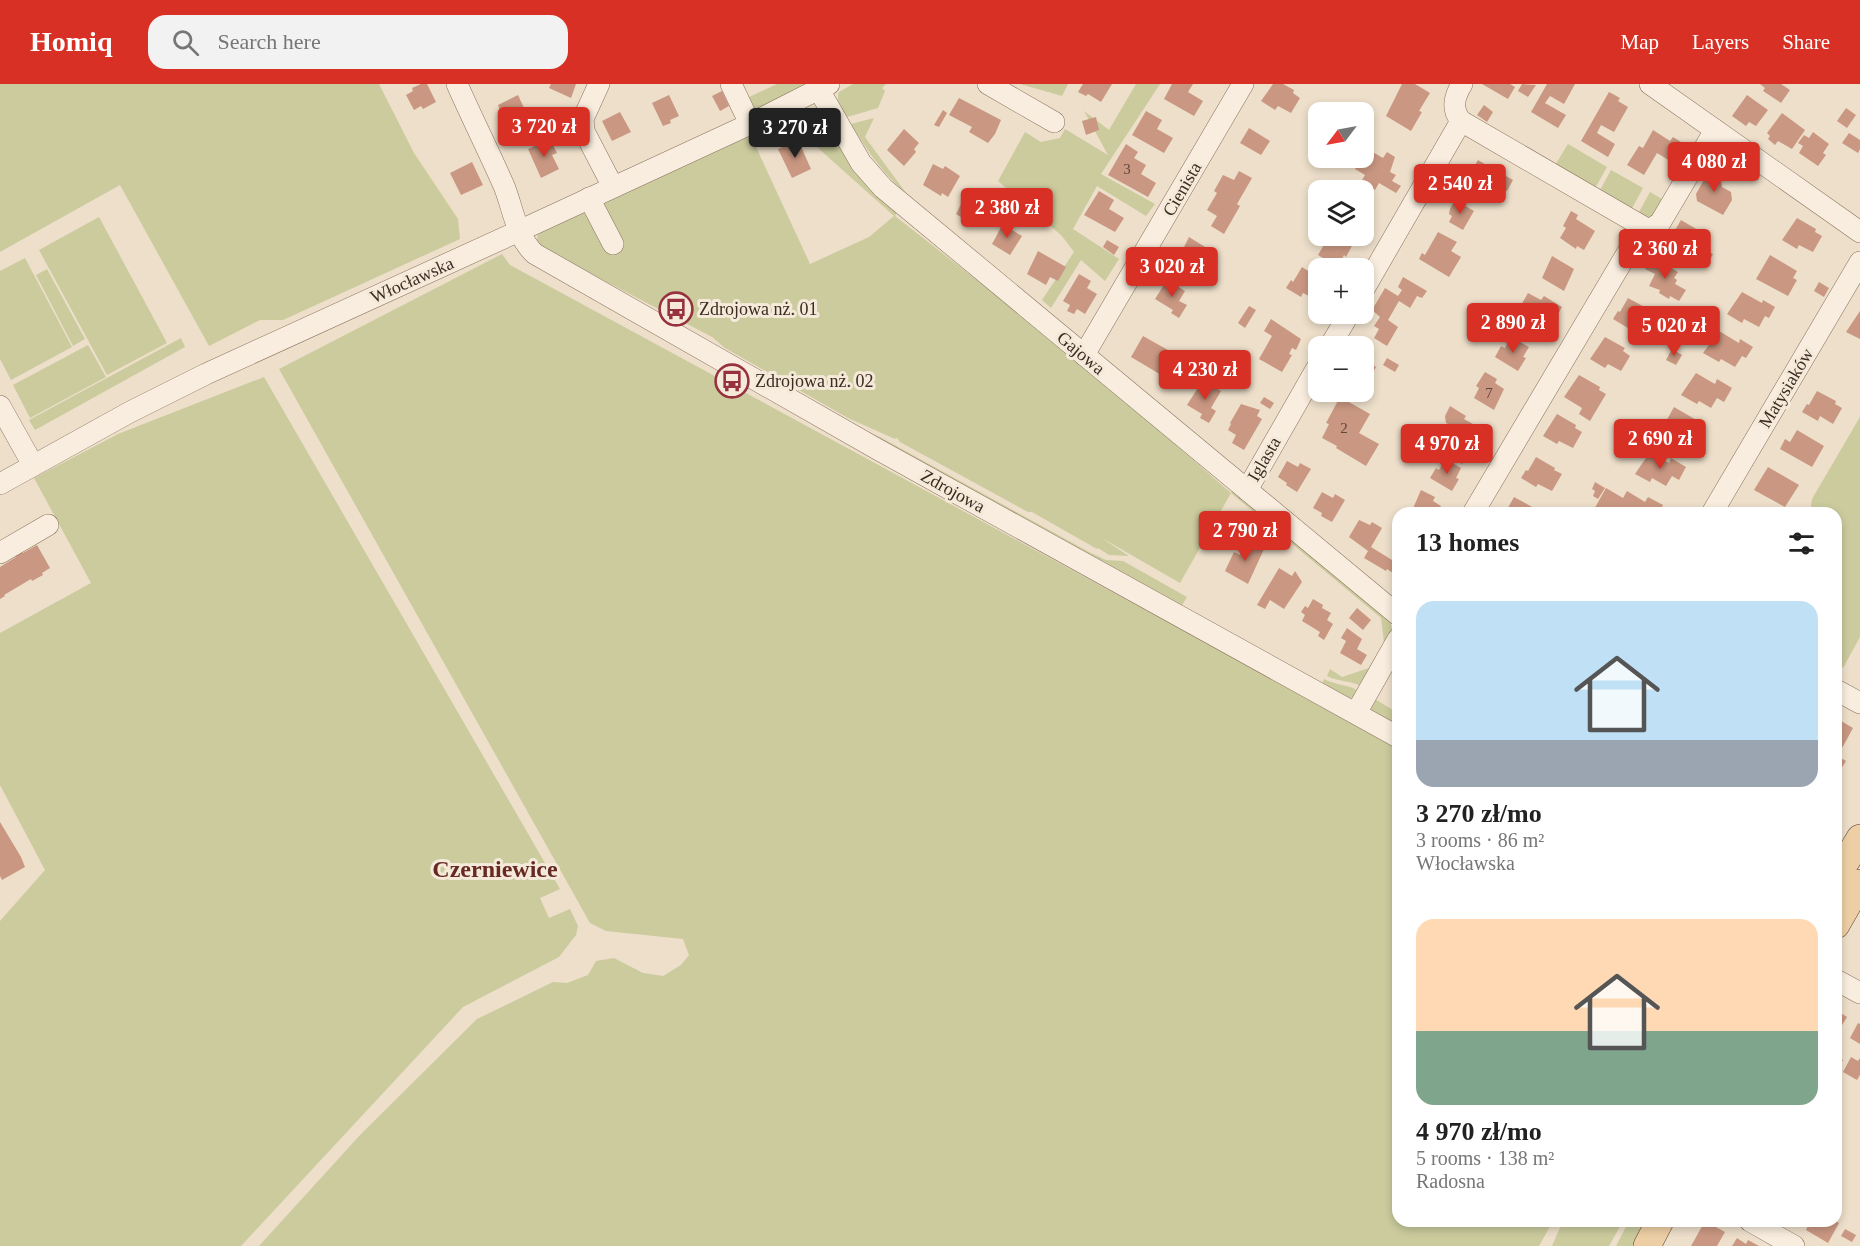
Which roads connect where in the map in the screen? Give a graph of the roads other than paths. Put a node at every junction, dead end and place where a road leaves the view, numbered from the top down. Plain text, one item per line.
1 (456, 84) edge
2 (599, 84) edge
3 (730, 84) edge
4 (988, 84) edge
5 (1243, 84) edge
6 (1462, 84) edge
7 (1650, 84) edge
8 (824, 87) edge
9 (1461, 121) junction
10 (1054, 122) dead end
11 (750, 124) junction
12 (1715, 130) junction
13 (613, 187) junction
14 (590, 198) junction
15 (1641, 228) junction
16 (519, 231) junction
17 (1860, 232) edge
18 (613, 244) dead end
19 (1860, 262) edge
20 (1374, 272) edge
21 (1084, 355) junction
22 (1308, 383) edge
23 (0, 406) edge
24 (33, 465) junction
25 (0, 484) edge
26 (1247, 490) junction
27 (1477, 507) edge
28 (1716, 507) edge
29 (48, 525) dead end
30 (0, 553) edge
31 (1392, 610) edge
32 (1392, 650) edge
33 (1842, 693) edge
34 (1860, 703) edge
35 (1356, 713) junction
36 (1392, 734) edge
37 (1860, 838) edge
38 (1842, 868) edge
39 (1860, 883) edge
40 (1842, 914) edge
41 (1842, 983) edge
42 (1860, 993) edge
43 (1657, 1227) edge
44 (1761, 1227) edge
45 (1647, 1246) edge
46 (1794, 1246) edge

1 - 16 street, Zdrojowa
2 - 13 street
3 - 11 street
4 - 10 street
5 - 21 street, Cienista
6 - 9 street
7 - 12 street
8 - 11 street, Włocławska
8 - 21 street, Gajowa
9 - 15 street
9 - 20 street
11 - 13 street, Włocławska
12 - 15 street
12 - 17 street
13 - 14 street, Włocławska
14 - 16 street, Włocławska
14 - 18 street
15 - 27 street
16 - 24 street, Włocławska
16 - 35 street, Zdrojowa
19 - 28 street, Matysiaków
21 - 26 street, Gajowa
22 - 26 street, Iglasta
23 - 24 street
24 - 25 street, Włocławska
26 - 31 street, Gajowa
29 - 30 street
32 - 35 street
33 - 34 street
35 - 36 street, Zdrojowa
37 - 38 main road
39 - 40 main road
41 - 42 street
43 - 45 main road
44 - 46 street

